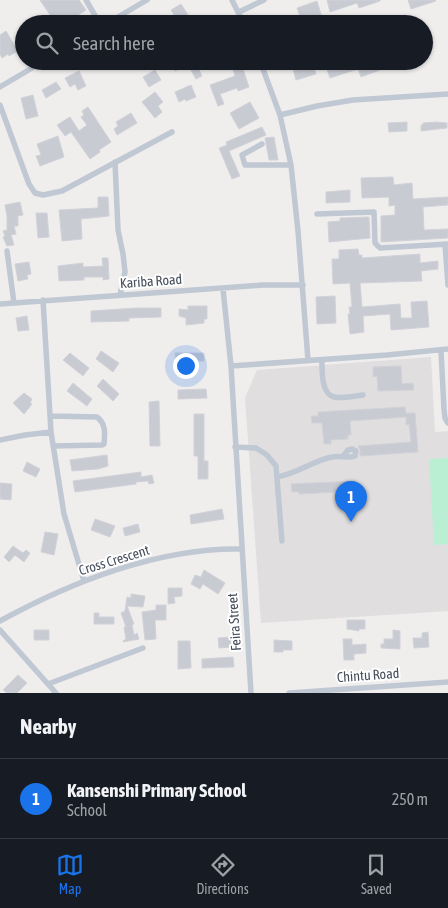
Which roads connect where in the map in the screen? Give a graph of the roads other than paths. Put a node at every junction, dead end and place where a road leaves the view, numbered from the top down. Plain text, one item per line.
1 (86, 0) edge
2 (147, 0) edge
3 (232, 0) edge
4 (264, 0) edge
5 (239, 12) junction
6 (95, 15) edge
7 (121, 15) edge
8 (240, 15) edge
9 (29, 70) edge
10 (263, 70) edge
11 (0, 87) edge
12 (448, 94) edge
13 (0, 105) edge
14 (280, 115) junction
15 (172, 132) dead end
16 (262, 144) dead end
17 (115, 162) junction
18 (291, 165) junction
19 (317, 214) dead end
20 (447, 244) edge
21 (7, 251) dead end
22 (448, 284) edge
23 (303, 285) junction
24 (223, 289) junction
25 (120, 296) junction
26 (43, 300) junction
27 (14, 303) junction
28 (0, 304) edge
29 (448, 349) edge
30 (441, 351) junction
31 (308, 360) junction
32 (322, 360) junction
33 (445, 362) edge
34 (231, 366) junction
35 (363, 395) dead end
36 (446, 409) edge
37 (51, 416) junction
38 (448, 423) edge
39 (51, 432) junction
40 (0, 440) edge
41 (53, 446) junction
42 (235, 447) junction
43 (343, 456) dead end
44 (277, 477) junction
45 (282, 541) dead end
46 (242, 549) junction
47 (84, 581) junction
48 (0, 621) edge
49 (0, 630) edge
50 (143, 648) dead end
51 (448, 682) edge
52 (48, 684) junction
53 (56, 693) edge
54 (251, 693) edge
55 (289, 693) edge

1 - 6 street
2 - 7 street
3 - 5 street
4 - 5 street
5 - 8 street
9 - 11 street
10 - 14 street
12 - 14 street
13 - 17 street
14 - 18 street
15 - 17 street
16 - 18 street
17 - 25 street
18 - 23 street
19 - 20 street
20 - 22 street
21 - 27 street
23 - 24 street, Kariba Road
23 - 31 street
24 - 25 street, Kariba Road
24 - 34 street, Feira Street
25 - 26 street, Kariba Road
26 - 27 street, Kariba Road
26 - 37 street
27 - 28 street, Kariba Road
29 - 30 street
30 - 32 street
30 - 33 street
31 - 32 street
31 - 34 street
32 - 35 street
33 - 36 street
34 - 42 street, Feira Street
36 - 38 street
37 - 39 street
37 - 41 street
39 - 40 street
39 - 41 street
41 - 47 street
42 - 44 street
42 - 46 street, Feira Street
43 - 44 street
44 - 45 street
46 - 47 street, Cross Crescent
46 - 54 street, Feira Street
47 - 48 street, Cross Crescent
49 - 52 street
50 - 52 street
51 - 55 street, Chintu Road
52 - 53 street

